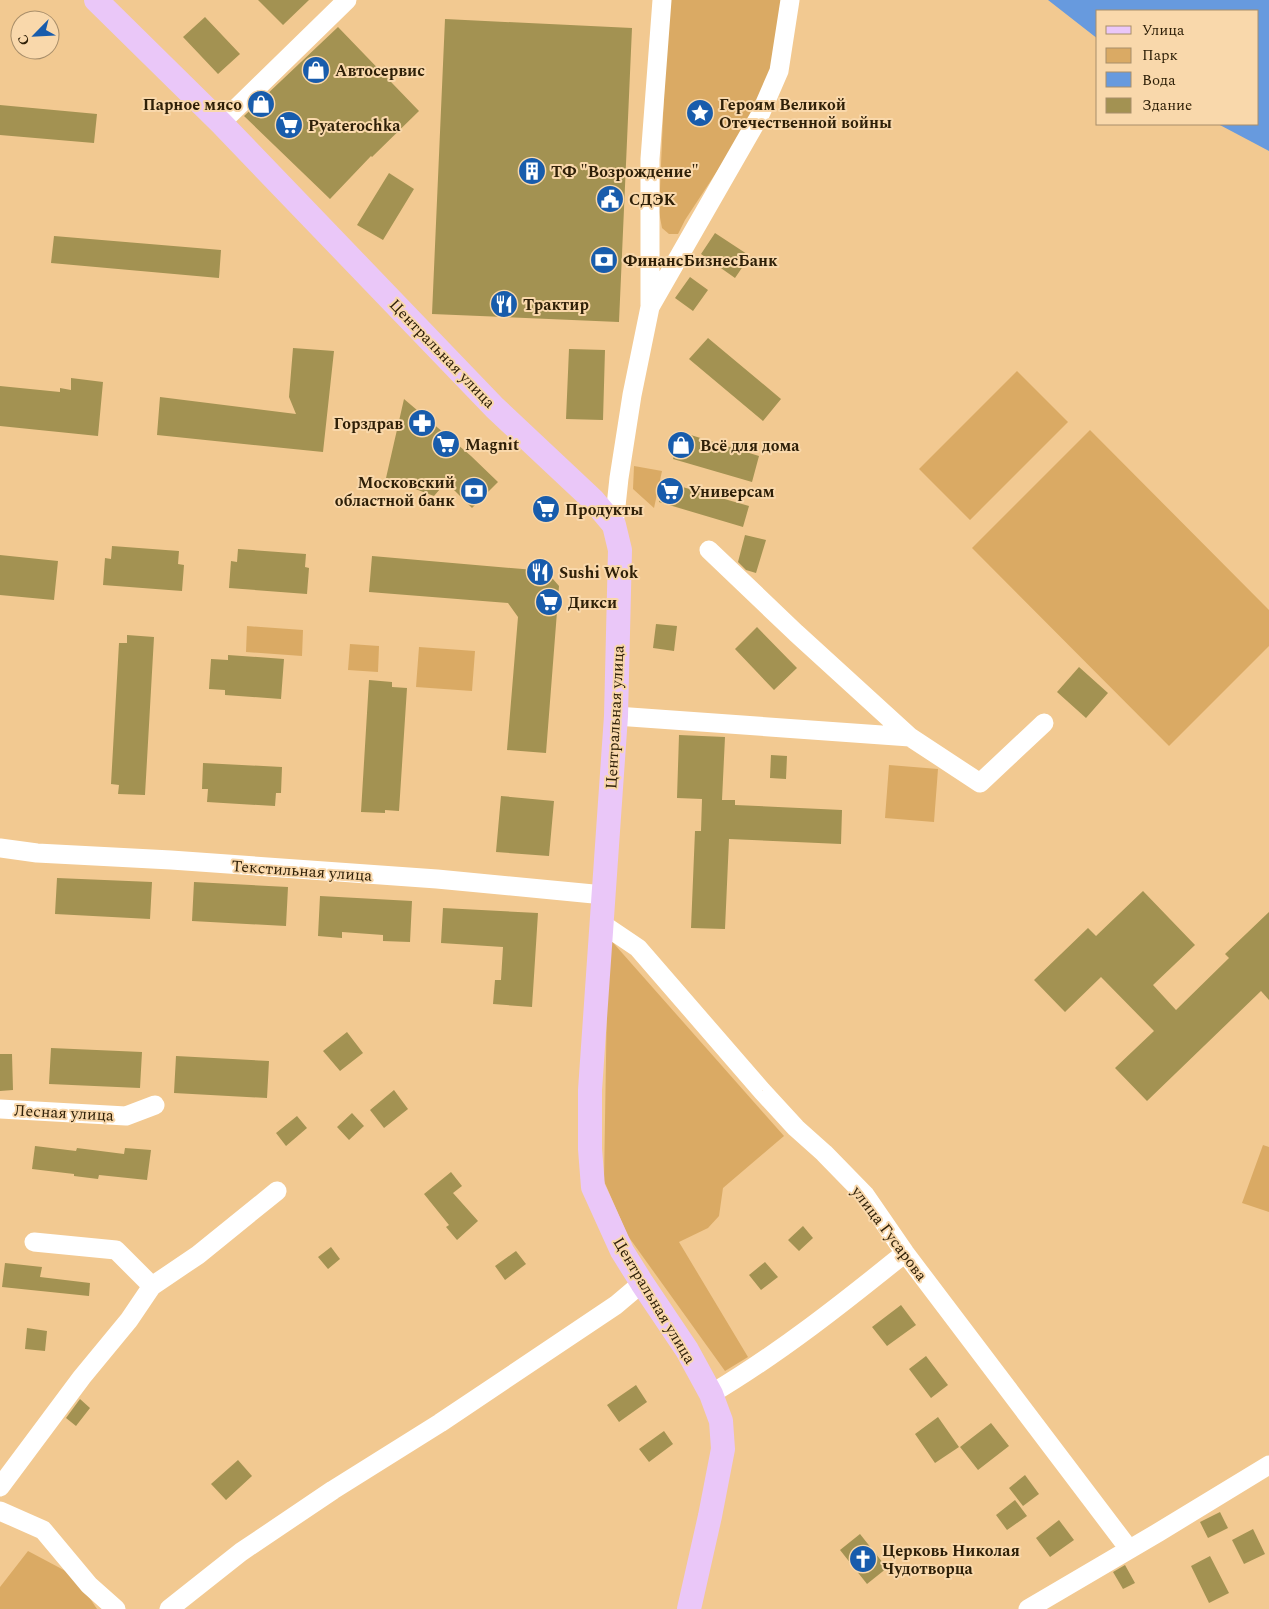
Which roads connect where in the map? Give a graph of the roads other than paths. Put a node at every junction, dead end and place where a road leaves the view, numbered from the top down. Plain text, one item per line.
1 (96, 0) edge
2 (347, 0) edge
3 (662, 0) edge
4 (790, 0) edge
5 (221, 123) junction
6 (650, 307) junction
7 (614, 525) junction
8 (709, 550) dead end
9 (616, 716) junction
10 (1044, 723) dead end
11 (910, 737) junction
12 (0, 848) edge
13 (604, 894) junction
14 (602, 923) junction
15 (155, 1106) dead end
16 (0, 1108) edge
17 (277, 1192) dead end
18 (34, 1242) dead end
19 (905, 1253) junction
20 (642, 1283) junction
21 (152, 1286) junction
22 (712, 1394) junction
23 (1269, 1465) edge
24 (0, 1487) edge
25 (0, 1511) edge
26 (1129, 1549) junction
27 (116, 1609) edge
28 (169, 1609) edge
29 (688, 1609) edge
30 (1028, 1609) edge

1 - 5 main road, Центральная улица
2 - 5 street
3 - 6 street
4 - 6 street
5 - 7 main road, Центральная улица
6 - 7 street
7 - 9 main road, Центральная улица
8 - 11 street
9 - 11 street
9 - 13 main road, Центральная улица
10 - 11 street
12 - 13 street, Текстильная улица
13 - 14 main road, Центральная улица
14 - 19 street, улица Гусарова
14 - 20 main road, Центральная улица
15 - 16 street, Лесная улица
17 - 21 street
18 - 21 street
19 - 22 street
19 - 26 street, улица Гусарова
20 - 22 main road, Центральная улица
20 - 28 street
21 - 24 street
22 - 29 main road, Центральная улица
23 - 26 street
25 - 27 street
26 - 30 street

